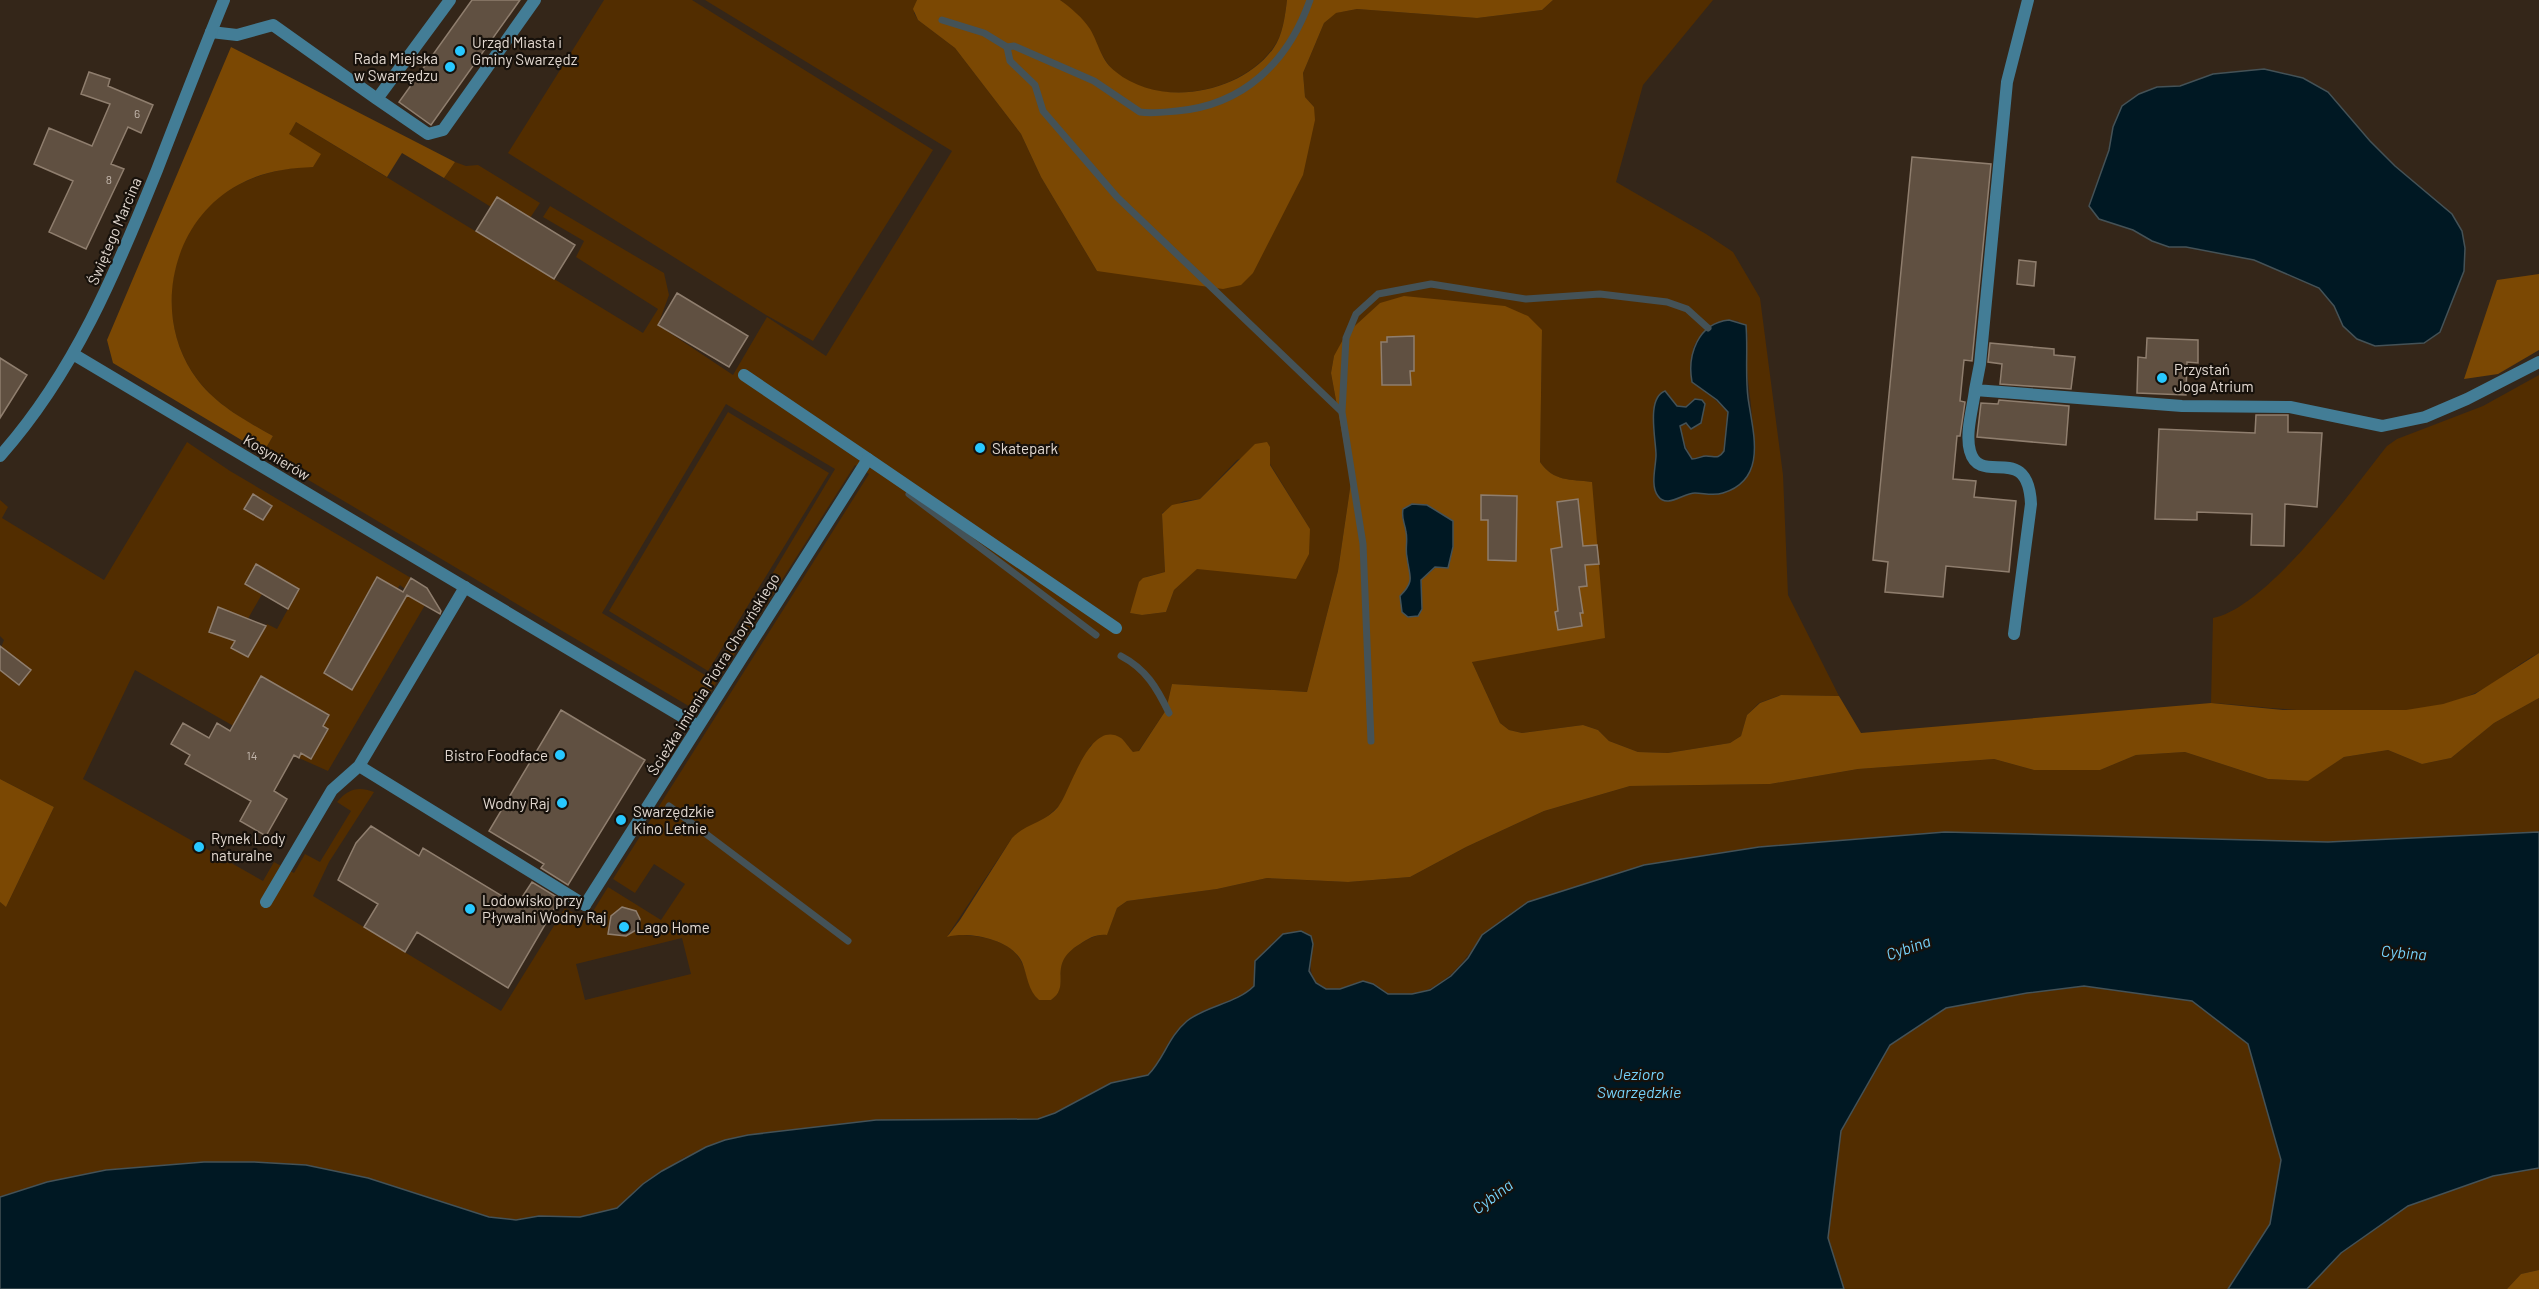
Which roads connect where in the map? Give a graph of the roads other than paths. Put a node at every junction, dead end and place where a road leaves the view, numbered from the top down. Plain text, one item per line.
1 (224, 0) edge
2 (450, 0) edge
3 (535, 0) edge
4 (2028, 0) edge
5 (211, 32) junction
6 (377, 99) junction
7 (73, 354) junction
8 (2539, 362) edge
9 (744, 375) dead end
10 (1975, 390) junction
11 (0, 456) edge
12 (867, 459) junction
13 (465, 587) junction
14 (1116, 628) dead end
15 (2014, 634) dead end
16 (698, 726) junction
17 (359, 766) junction
18 (266, 902) dead end

1 - 5 street, Świętego Marcina
2 - 6 street
3 - 6 street
4 - 10 street
5 - 6 street
5 - 7 street, Świętego Marcina
7 - 11 street, Świętego Marcina
7 - 13 street, Kosynierów
8 - 10 street
9 - 12 street
10 - 15 street
12 - 14 street
12 - 16 street, Ścieżka imienia Piotra Choryńskiego
13 - 16 street, Kosynierów
13 - 17 street
16 - 17 street, Ścieżka imienia Piotra Choryńskiego
17 - 18 street

